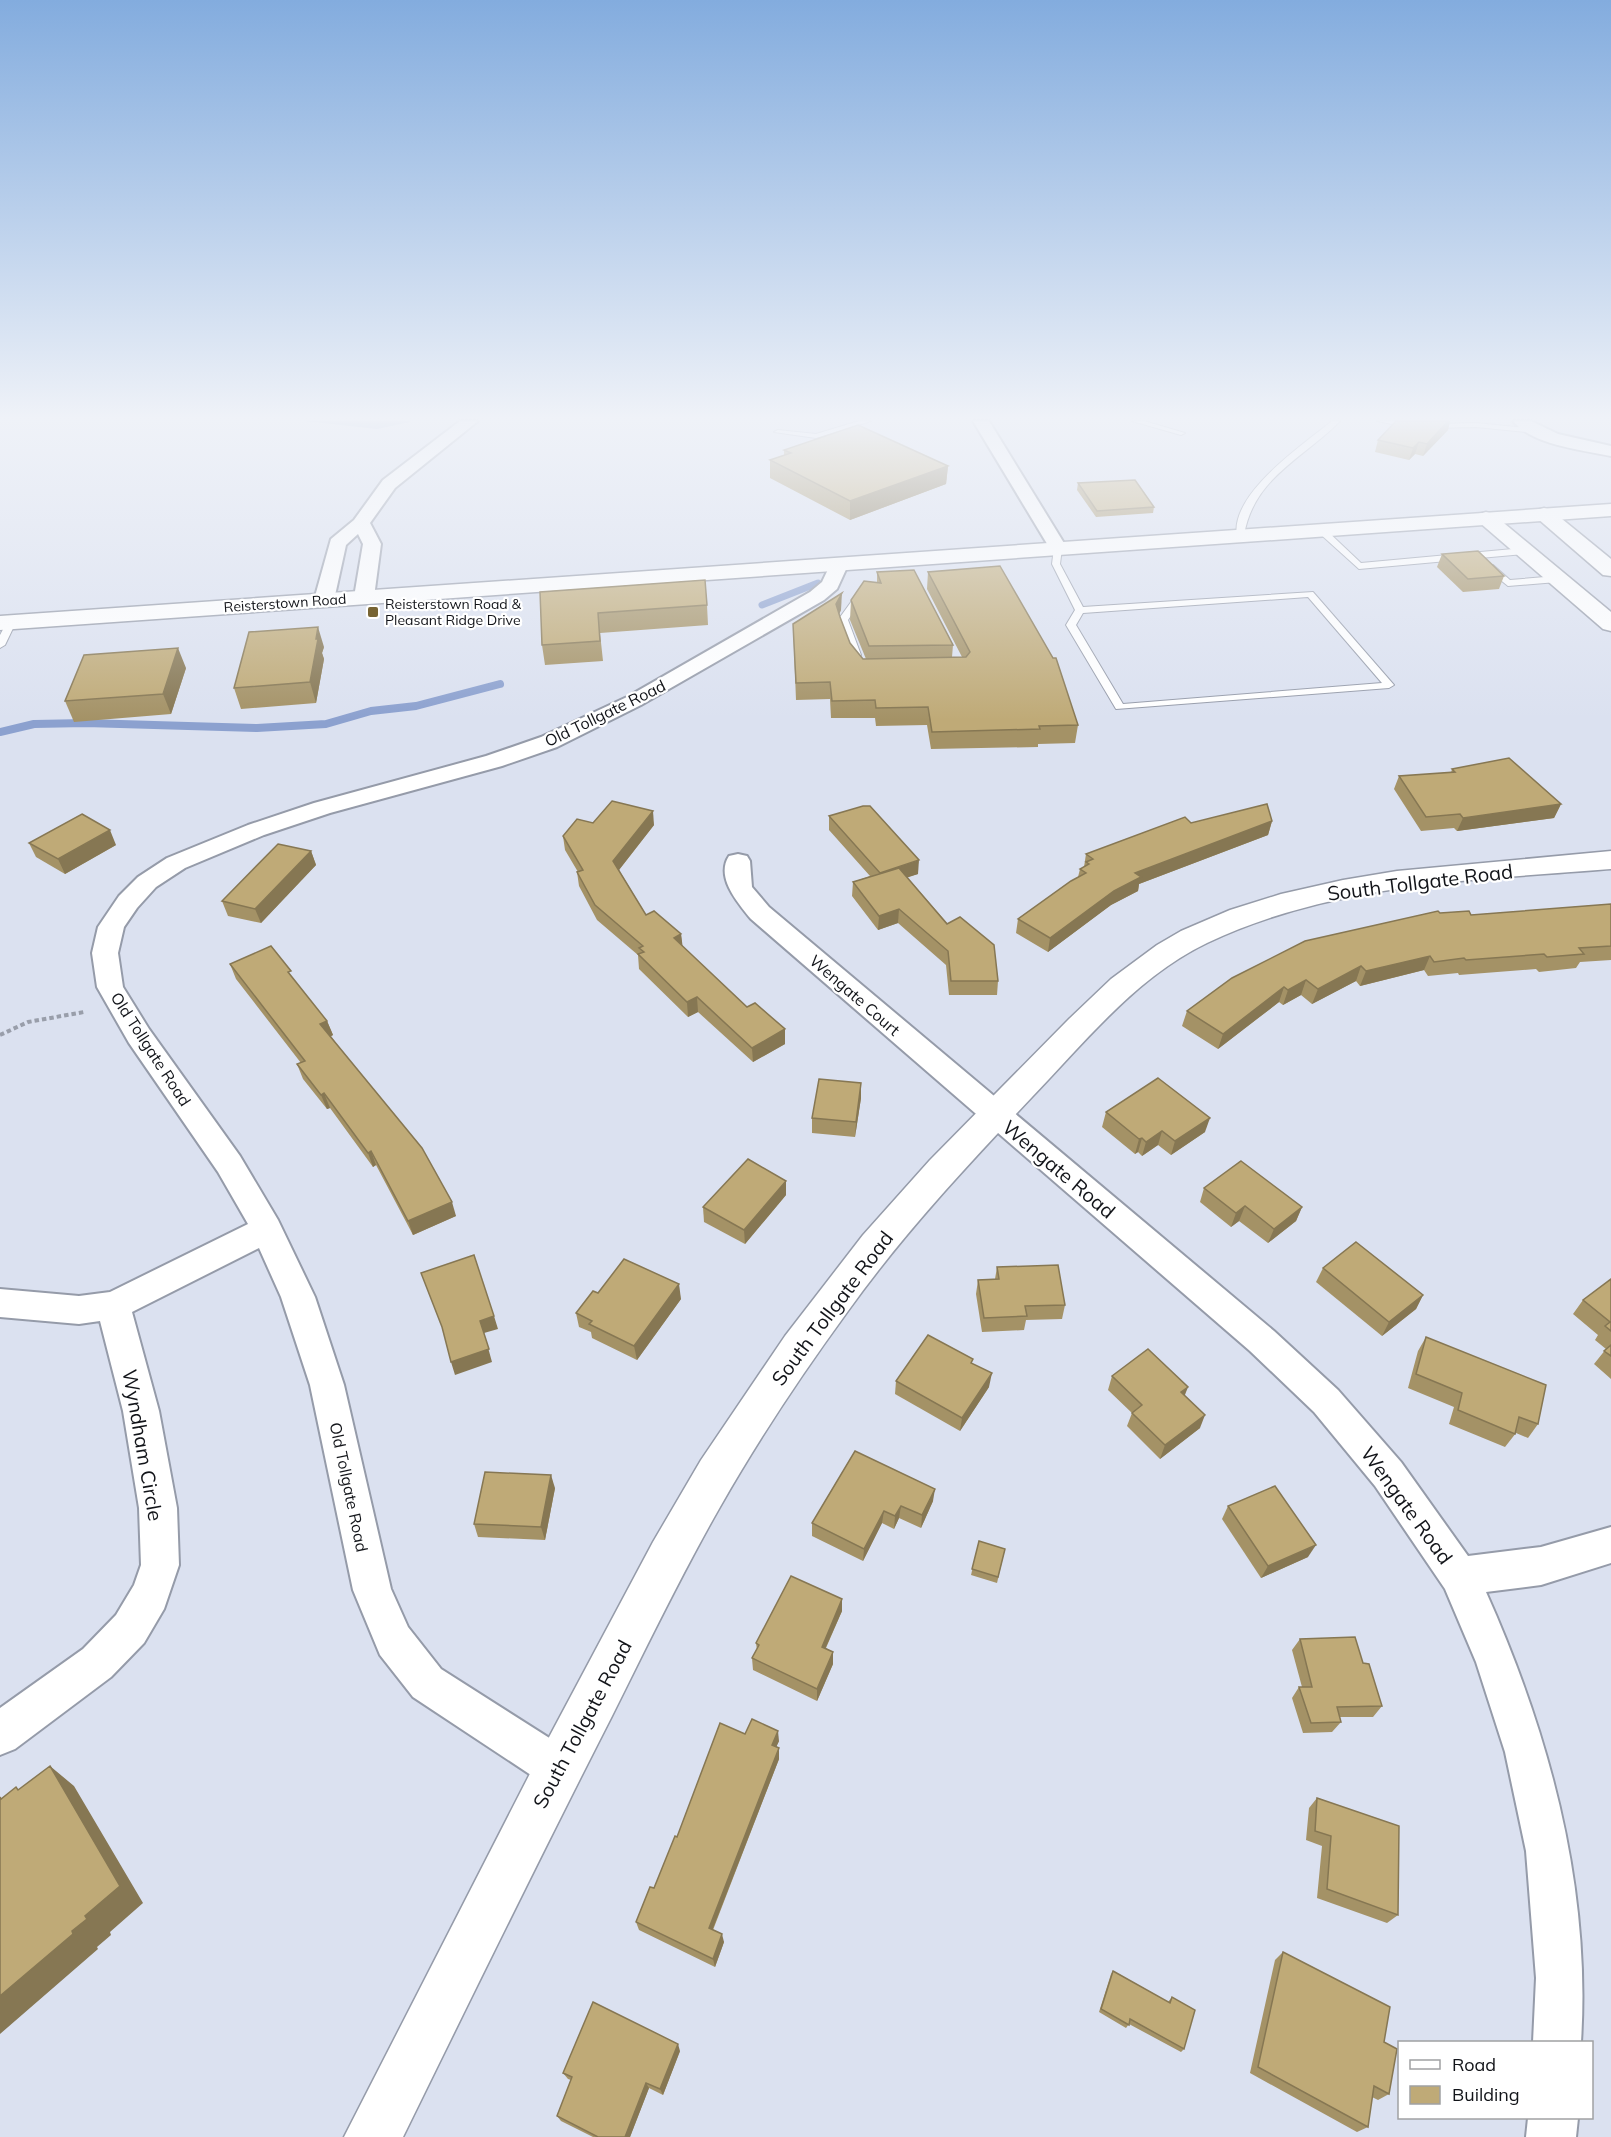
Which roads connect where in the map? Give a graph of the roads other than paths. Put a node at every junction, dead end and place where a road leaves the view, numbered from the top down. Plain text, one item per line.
1 (1041, 521) edge
2 (1242, 521) edge
3 (1460, 521) edge
4 (1488, 521) edge
5 (1552, 521) edge
6 (361, 523) joint
7 (1321, 530) junction
8 (1240, 536) junction
9 (1058, 548) junction
10 (1524, 551) junction
11 (1477, 556) junction
12 (839, 565) junction
13 (1611, 570) edge
14 (1557, 579) junction
15 (869, 588) edge
16 (364, 597) junction
17 (324, 600) junction
18 (1080, 610) junction
19 (6, 622) edge
20 (1611, 624) edge
21 (0, 645) edge
22 (859, 662) edge
23 (1611, 860) edge
24 (738, 861) dead end
25 (995, 1115) junction
26 (267, 1229) junction
27 (0, 1303) edge
28 (113, 1305) junction
29 (1611, 1545) edge
30 (1460, 1576) junction
31 (0, 1734) edge
32 (558, 1768) junction
33 (1557, 2041) edge
34 (1553, 2119) edge
35 (373, 2137) edge
36 (1551, 2137) edge

1 - 9 street
2 - 8 lane
3 - 7 main road, Reisterstown Road
4 - 10 main road
5 - 13 main road
6 - 16 street
6 - 17 street
7 - 8 main road, Reisterstown Road
7 - 11 lane
8 - 9 main road, Reisterstown Road
9 - 12 main road, Reisterstown Road
9 - 18 lane
10 - 11 lane
10 - 14 main road
11 - 14 lane
12 - 16 main road, Reisterstown Road
12 - 26 street, Old Tollgate Road
14 - 20 main road
15 - 22 lane
16 - 17 main road, Reisterstown Road
17 - 19 main road, Reisterstown Road
18 - 18 lane
19 - 21 lane
23 - 25 main road, South Tollgate Road
24 - 25 street, Wengate Court
25 - 30 street, Wengate Road
25 - 32 main road, South Tollgate Road
26 - 28 street
26 - 32 street, Old Tollgate Road
27 - 28 street
28 - 31 street, Wyndham Circle
29 - 30 street
30 - 33 street, Wengate Road
32 - 35 main road, South Tollgate Road
34 - 36 street

